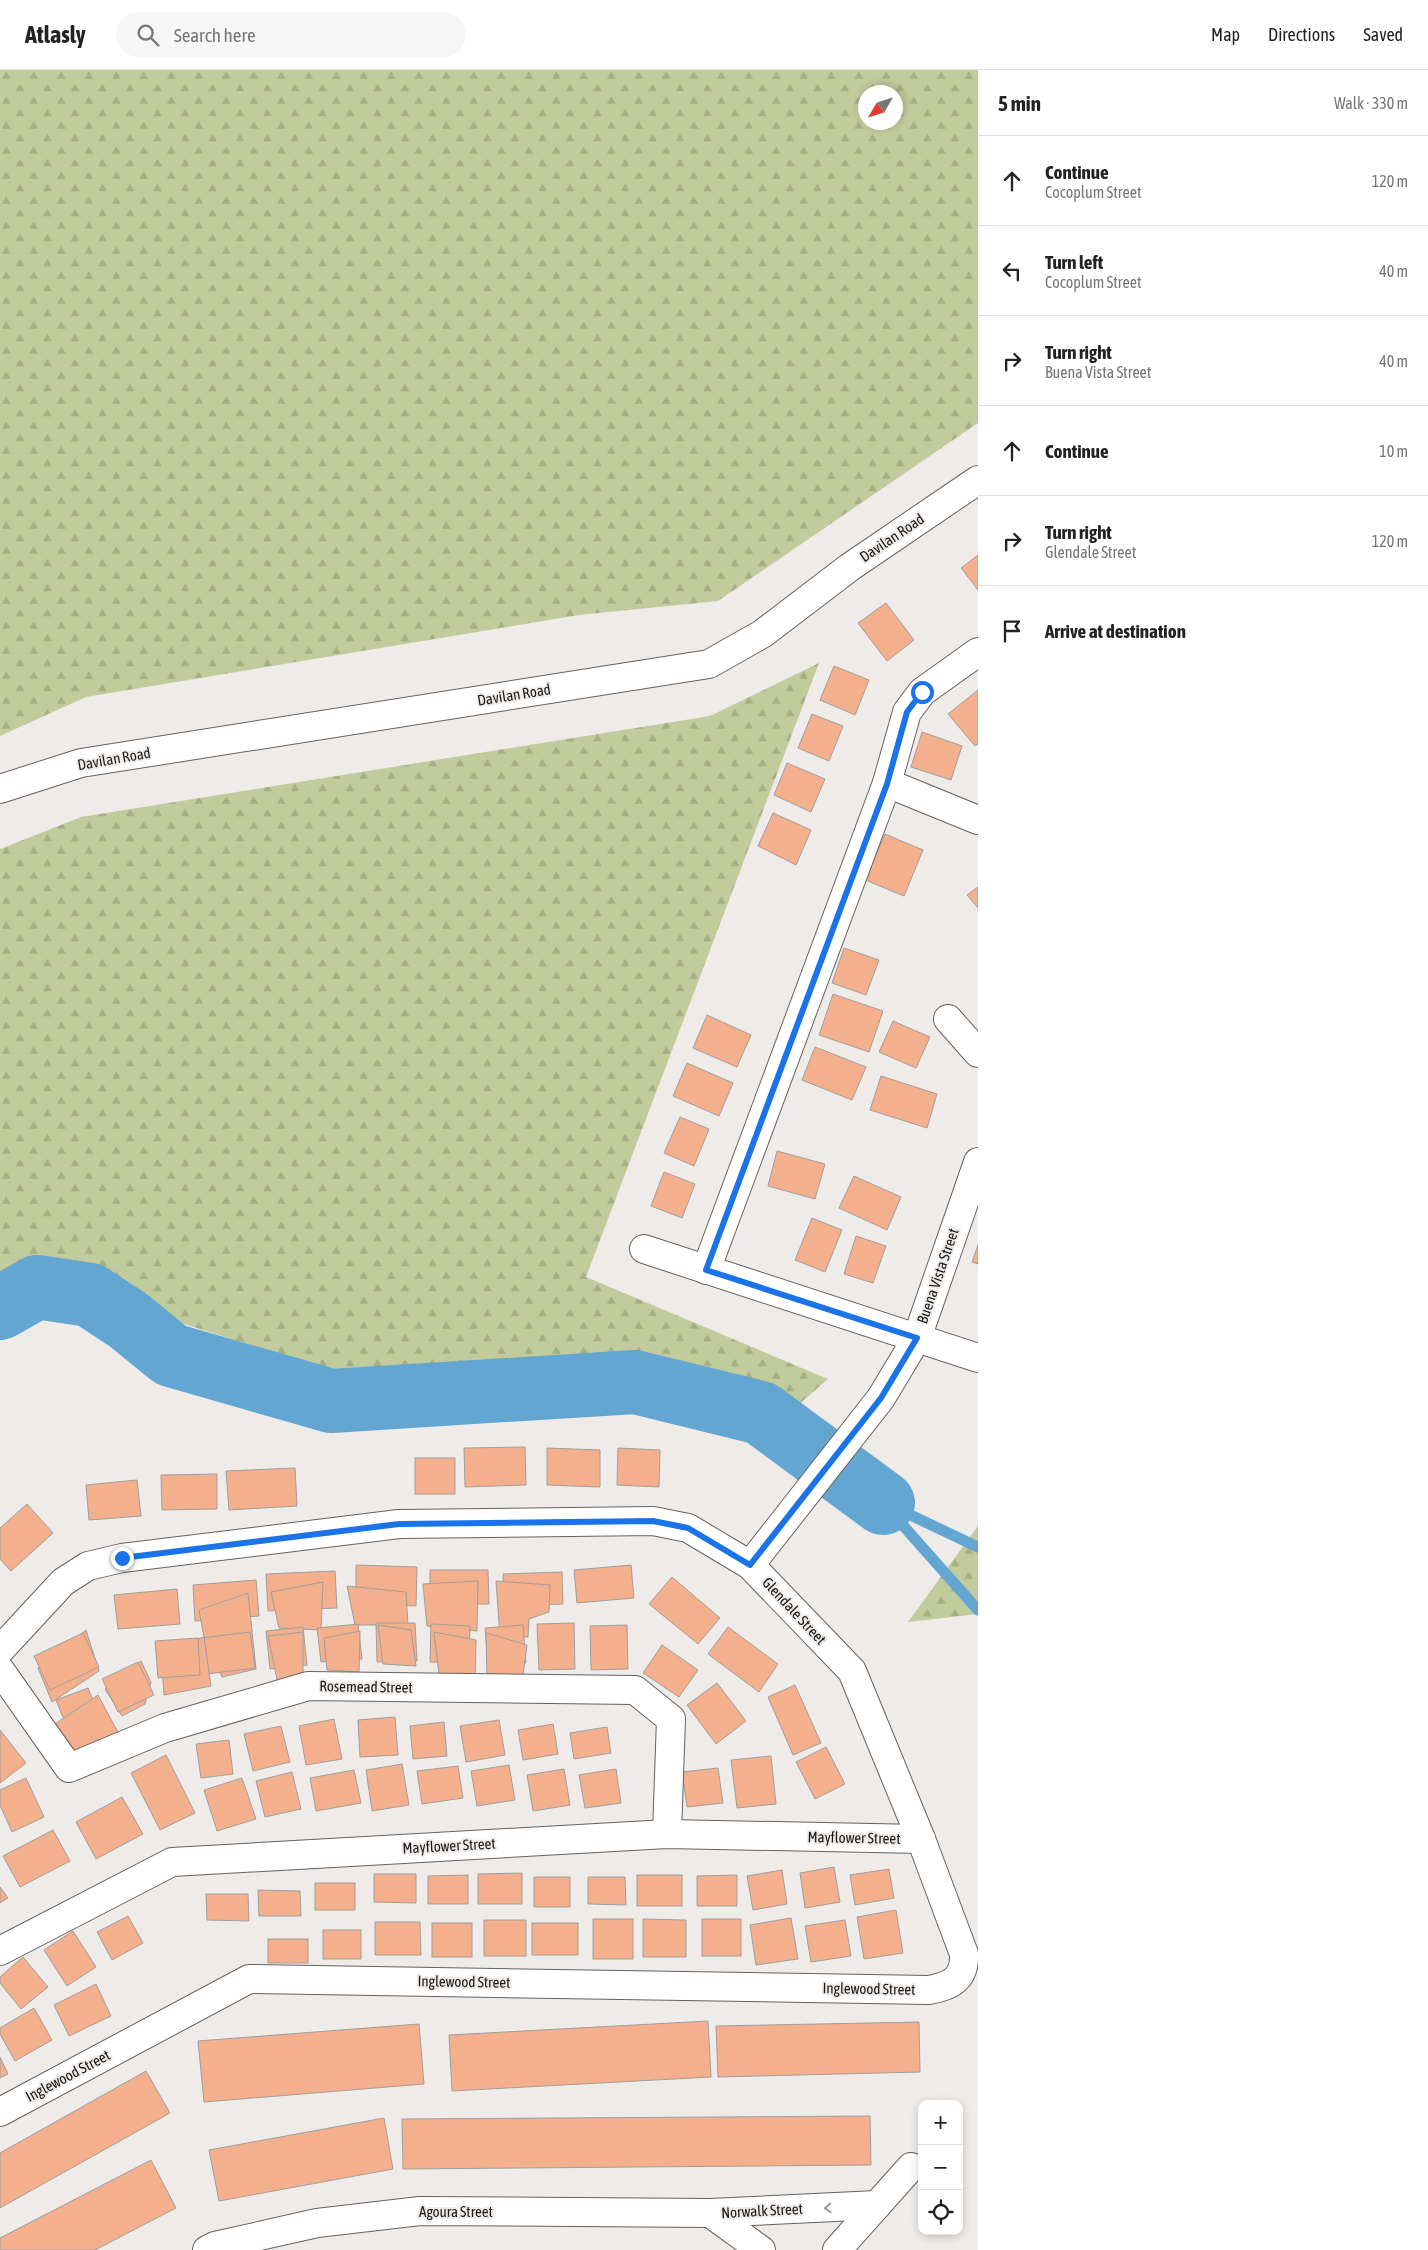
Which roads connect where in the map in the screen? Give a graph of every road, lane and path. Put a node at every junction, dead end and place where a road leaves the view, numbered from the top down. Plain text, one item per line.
1 (978, 480) edge
2 (978, 652) edge
3 (887, 784) junction
4 (0, 789) edge
5 (978, 820) edge
6 (948, 1019) dead end
7 (978, 1053) edge
8 (978, 1162) edge
9 (644, 1249) dead end
10 (706, 1270) junction
11 (917, 1338) junction
12 (978, 1358) edge
13 (750, 1565) junction
14 (0, 1650) edge
15 (0, 1670) edge
16 (668, 1834) junction
17 (921, 1839) junction
18 (0, 1952) edge
19 (958, 1978) joint
20 (0, 2112) edge
21 (911, 2166) dead end
22 (877, 2205) junction
23 (710, 2214) junction
24 (207, 2250) edge
25 (760, 2250) edge
26 (837, 2250) edge

1 - 4 street, Davilan Road
2 - 3 street
3 - 5 street
3 - 10 street
6 - 7 street
8 - 11 street, Buena Vista Street
9 - 10 street
10 - 11 street
11 - 12 street
11 - 13 street, Buena Vista Street
13 - 14 street, Glendale Street
13 - 17 street, Glendale Street
15 - 16 street, Rosemead Street
16 - 17 street, Mayflower Street
16 - 18 street, Mayflower Street
17 - 19 street, Glendale Street
19 - 20 street, Inglewood Street
21 - 22 street
22 -> 23 street, Norwalk Street
22 - 26 street
23 - 24 street, Agoura Street
23 - 25 street, Norwalk Street

